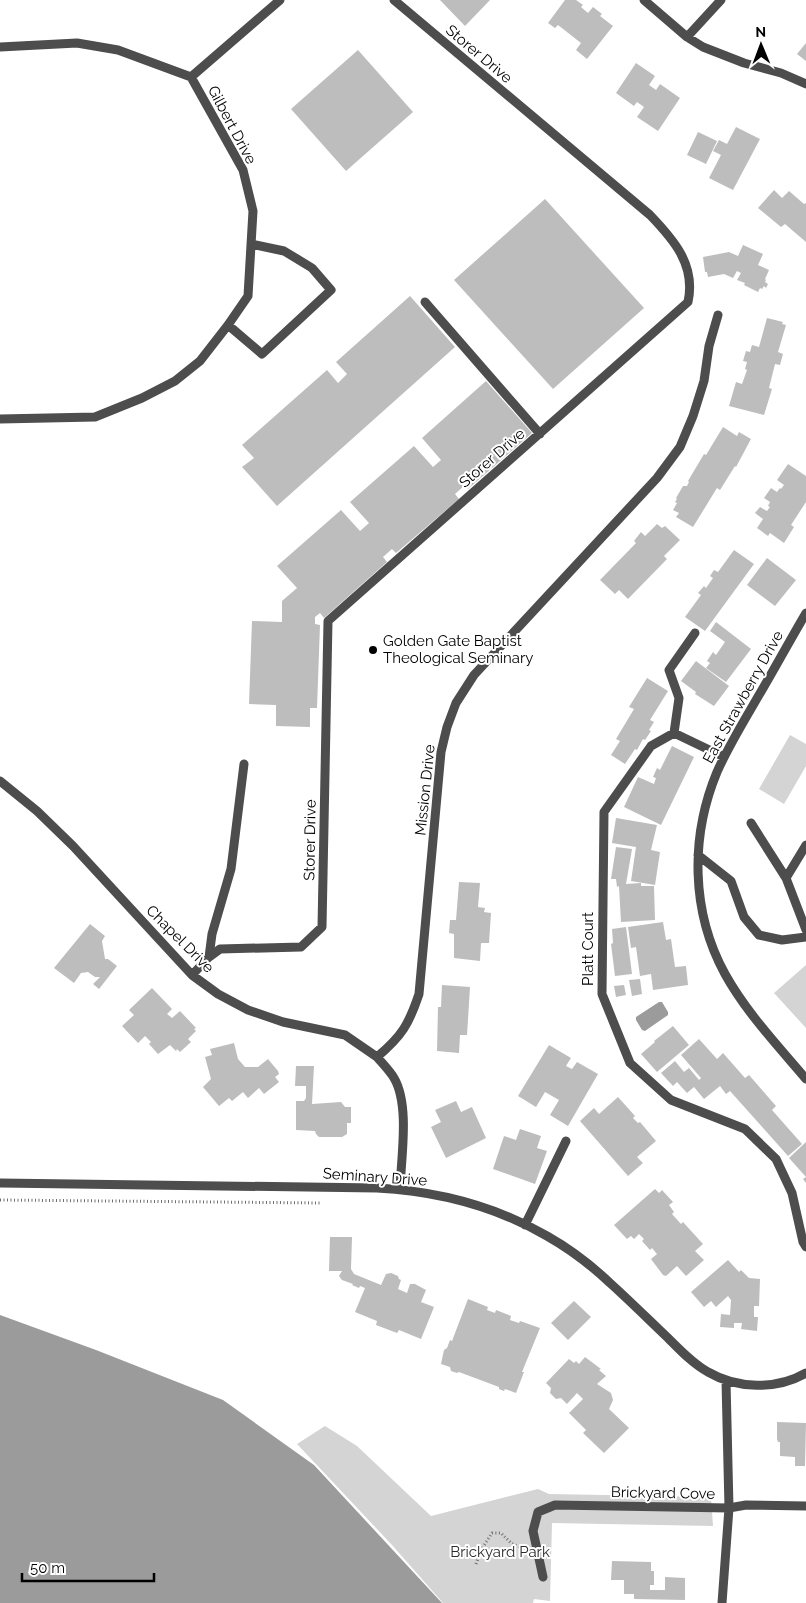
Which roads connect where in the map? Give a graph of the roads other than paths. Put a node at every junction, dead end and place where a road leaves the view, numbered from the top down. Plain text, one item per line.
1 (280, 0) edge
2 (394, 0) edge
3 (644, 0) edge
4 (721, 0) edge
5 (687, 37) junction
6 (0, 47) edge
7 (191, 77) junction
8 (806, 84) edge
9 (251, 244) junction
10 (425, 302) dead end
11 (718, 315) dead end
12 (228, 325) junction
13 (0, 419) edge
14 (540, 434) junction
15 (806, 613) edge
16 (695, 633) dead end
17 (674, 733) junction
18 (724, 758) junction
19 (244, 764) dead end
20 (0, 781) edge
21 (751, 823) dead end
22 (806, 846) edge
23 (698, 854) junction
24 (786, 878) junction
25 (806, 930) edge
26 (806, 937) edge
27 (209, 957) junction
28 (192, 975) junction
29 (377, 1057) junction
30 (806, 1079) edge
31 (566, 1141) dead end
32 (0, 1183) edge
33 (400, 1189) junction
34 (525, 1225) junction
35 (806, 1247) edge
36 (806, 1373) edge
37 (726, 1381) junction
38 (806, 1506) edge
39 (729, 1508) junction
40 (543, 1577) dead end
41 (722, 1603) edge

1 - 7 street
2 - 14 street, Storer Drive
3 - 5 street
4 - 5 street
5 - 8 street
6 - 7 street, Gilbert Drive
7 - 9 street, Gilbert Drive
9 - 12 street, Gilbert Drive
9 - 12 street
10 - 14 street
11 - 29 street, Mission Drive
12 - 13 street, Gilbert Drive
14 - 27 street, Storer Drive
15 - 18 street, East Strawberry Drive
16 - 17 street
17 - 18 street
17 - 35 street, Platt Court
18 - 23 street, East Strawberry Drive
19 - 27 street
20 - 28 street, Chapel Drive
21 - 24 street
22 - 24 street
23 - 26 street
23 - 30 street, East Strawberry Drive
24 - 25 street
27 - 28 street, Storer Drive
28 - 29 street, Chapel Drive
29 - 33 street
31 - 34 street
32 - 33 street, Seminary Drive
33 - 34 street, Seminary Drive
34 - 37 street, Seminary Drive
36 - 37 street, Seminary Drive
37 - 39 street, Brickyard Cove
38 - 39 street
39 - 40 street, Brickyard Cove
39 - 41 street

